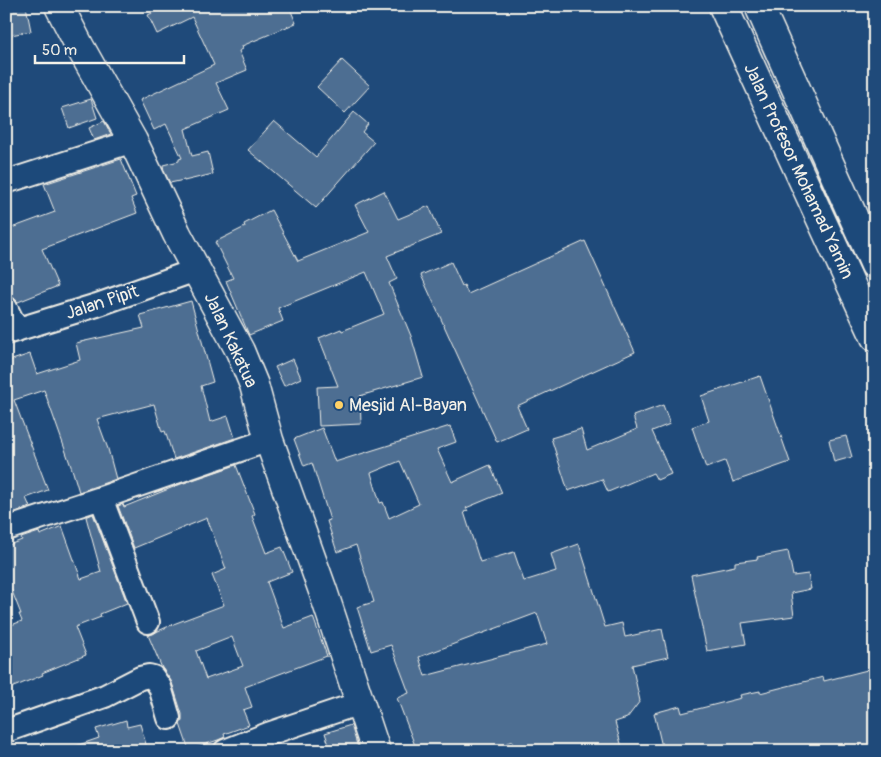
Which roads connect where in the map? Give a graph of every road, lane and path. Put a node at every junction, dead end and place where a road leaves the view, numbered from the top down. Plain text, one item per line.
1 (59, 6) edge
2 (723, 6) edge
3 (759, 6) edge
4 (133, 141) junction
5 (6, 182) edge
6 (875, 265) edge
7 (196, 270) junction
8 (6, 308) edge
9 (11, 331) edge
10 (875, 337) edge
11 (270, 440) junction
12 (101, 498) junction
13 (6, 529) edge
14 (148, 622) dead end
15 (360, 703) junction
16 (169, 718) dead end
17 (6, 731) edge
18 (225, 751) edge
19 (376, 751) edge

1 - 4 street, Jalan Kakatua
2 - 10 street, Jalan Profesor Mohamad Yamin
3 - 6 street, Jalan Profesor Mohamad Yamin
4 - 5 street
4 - 7 street, Jalan Kakatua
7 - 9 street, Jalan Pipit
7 - 11 street, Jalan Kakatua
8 - 9 street
11 - 12 street
11 - 15 street, Jalan Kakatua
12 - 13 street
12 - 14 street
15 - 18 street
15 - 19 street, Jalan Kakatua
16 - 17 street

